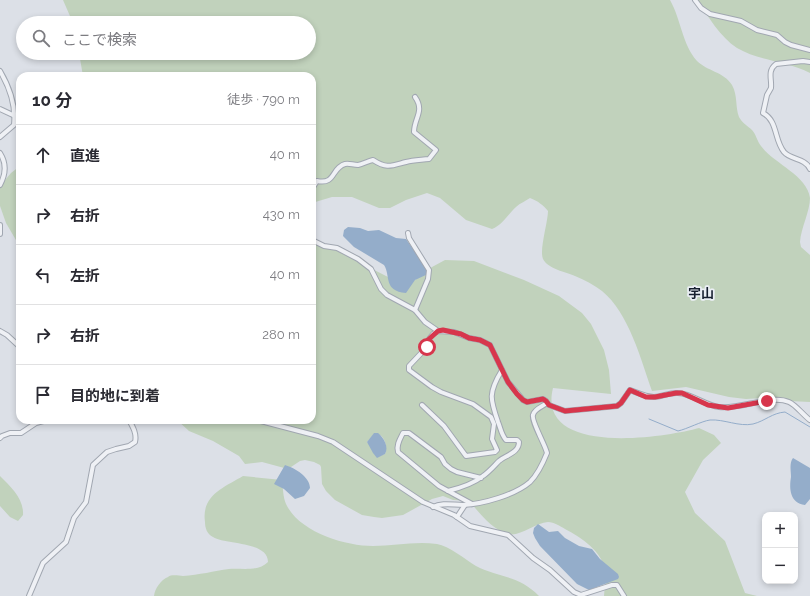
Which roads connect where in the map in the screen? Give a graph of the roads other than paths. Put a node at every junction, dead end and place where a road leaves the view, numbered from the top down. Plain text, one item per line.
1 (695, 0) edge
2 (810, 50) edge
3 (810, 62) edge
4 (0, 72) edge
5 (415, 97) dead end
6 (0, 109) edge
7 (15, 116) junction
8 (0, 137) edge
9 (0, 153) edge
10 (810, 169) edge
11 (316, 183) edge
12 (0, 185) edge
13 (0, 225) edge
14 (408, 233) dead end
15 (0, 234) edge
16 (316, 242) edge
17 (415, 310) junction
18 (0, 331) edge
19 (438, 331) junction
20 (16, 343) edge
21 (502, 370) junction
22 (548, 403) junction
23 (422, 406) dead end
24 (810, 420) edge
25 (34, 424) edge
26 (131, 424) edge
27 (272, 424) edge
28 (0, 438) edge
29 (481, 478) junction
30 (448, 491) junction
31 (472, 504) junction
32 (465, 505) junction
33 (433, 507) junction
34 (457, 517) junction
35 (29, 596) edge
36 (624, 596) edge

1 - 2 street
3 - 10 street
4 - 7 street
5 - 11 street
6 - 7 street
7 - 8 street
9 - 12 street
13 - 15 street
14 - 17 street
16 - 17 street
17 - 19 street
18 - 20 street
19 - 21 street
19 - 23 street
21 - 22 street
21 - 29 street
22 - 24 street
22 - 31 street
25 - 28 street
26 - 35 street
27 - 33 street
29 - 30 street
29 - 30 street
30 - 31 street
31 - 32 street
32 - 33 street
32 - 34 street
33 - 34 street
34 - 36 street

